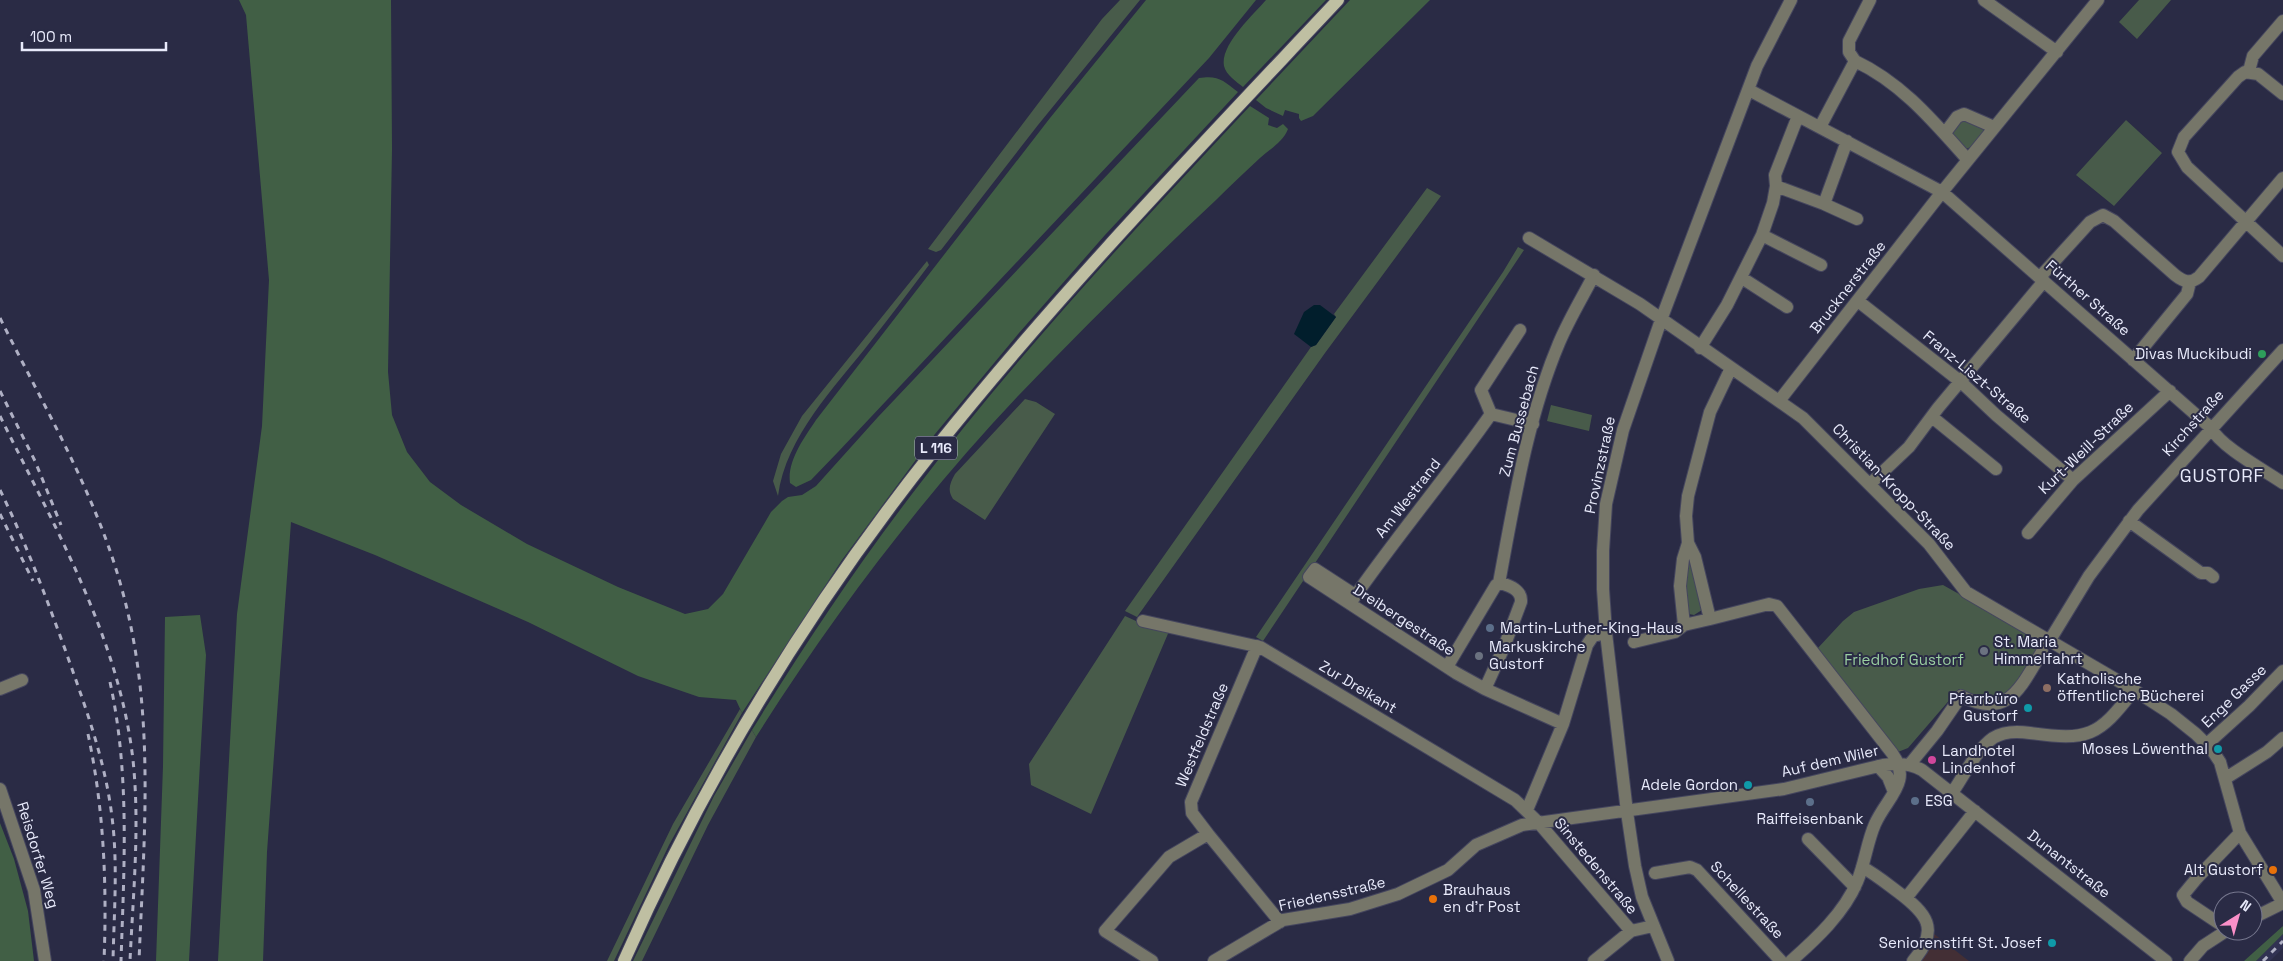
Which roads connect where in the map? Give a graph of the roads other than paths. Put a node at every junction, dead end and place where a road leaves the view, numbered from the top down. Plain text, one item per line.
1 (1338, 0) edge
2 (1792, 0) edge
3 (1870, 0) edge
4 (1984, 0) edge
5 (2098, 0) edge
6 (2283, 21) edge
7 (2057, 52) junction
8 (1855, 61) junction
9 (2249, 71) junction
10 (1749, 90) junction
11 (2283, 94) edge
12 (1798, 116) junction
13 (1820, 127) junction
14 (1994, 127) junction
15 (1945, 133) junction
16 (1847, 141) junction
17 (1968, 160) junction
18 (2283, 178) edge
19 (1776, 186) junction
20 (1942, 192) junction
21 (1824, 204) junction
22 (1857, 219) dead end
23 (2246, 221) junction
24 (1762, 235) junction
25 (1529, 238) dead end
26 (2283, 256) edge
27 (1821, 265) dead end
28 (1594, 276) junction
29 (1742, 278) junction
30 (2042, 279) junction
31 (2190, 282) junction
32 (1858, 301) junction
33 (1787, 307) dead end
34 (1661, 320) junction
35 (1520, 330) dead end
36 (1700, 348) junction
37 (2283, 350) edge
38 (2133, 360) junction
39 (1731, 368) junction
40 (1961, 382) junction
41 (2170, 391) junction
42 (1779, 401) junction
43 (1491, 414) junction
44 (1932, 417) junction
45 (1533, 424) junction
46 (2211, 428) junction
47 (1996, 469) dead end
48 (2073, 480) junction
49 (2283, 483) edge
50 (1870, 484) junction
51 (2129, 521) junction
52 (2028, 533) dead end
53 (1688, 543) junction
54 (2214, 577) dead end
55 (1499, 583) junction
56 (1353, 600) joint
57 (1710, 619) junction
58 (1143, 621) dead end
59 (1684, 625) junction
60 (1606, 633) junction
61 (2050, 640) junction
62 (1634, 642) dead end
63 (1257, 646) junction
64 (2042, 652) dead end
65 (1447, 668) junction
66 (2283, 671) edge
67 (22, 680) dead end
68 (1485, 688) junction
69 (0, 689) edge
70 (2134, 690) junction
71 (1563, 724) junction
72 (2283, 738) edge
73 (2207, 744) junction
74 (1905, 764) junction
75 (1878, 766) junction
76 (2226, 778) junction
77 (0, 789) edge
78 (1894, 792) junction
79 (1952, 794) junction
80 (1527, 810) junction
81 (1975, 811) junction
82 (1627, 812) junction
83 (1538, 822) junction
84 (2240, 833) junction
85 (1208, 834) junction
86 (1808, 839) dead end
87 (1862, 867) junction
88 (1655, 873) dead end
89 (1855, 887) junction
90 (1906, 898) junction
91 (2283, 903) edge
92 (2263, 913) edge
93 (2213, 919) edge
94 (1280, 922) junction
95 (1653, 926) junction
96 (1631, 931) junction
97 (2213, 940) edge
98 (45, 961) edge
99 (624, 961) edge
100 (1152, 961) edge
101 (1214, 961) edge
102 (1594, 961) edge
103 (1668, 961) edge
104 (1781, 961) edge
105 (1791, 961) edge
106 (1913, 961) edge
107 (2166, 961) edge
108 (2190, 961) edge

1 - 99 main road, L 116
2 - 10 street, Provinzstraße
3 - 8 street
4 - 7 street
5 - 7 street
6 - 9 street
7 - 14 street
8 - 13 street
8 - 15 street
9 - 11 street
9 - 23 street
10 - 12 street, Fürther Straße
10 - 34 street, Provinzstraße
12 - 13 street, Fürther Straße
12 - 19 street
13 - 16 street, Fürther Straße
14 - 15 street
14 - 17 street
15 - 17 street
16 - 20 street, Fürther Straße
16 - 21 street
17 - 20 street
18 - 23 street
19 - 21 street
19 - 24 street
20 - 30 street, Fürther Straße
20 - 32 street, Brucknerstraße
21 - 22 street
23 - 26 street
23 - 31 street
24 - 27 street
24 - 29 street
25 - 28 street, Christian-Kropp-Straße
28 - 34 street, Christian-Kropp-Straße
28 - 45 street, Zum Bussebach
29 - 33 street
29 - 36 street
30 - 31 street
30 - 38 street, Fürther Straße
30 - 40 street
31 - 38 street
32 - 40 street, Franz-Liszt-Straße
32 - 42 street, Brucknerstraße
34 - 36 street, Christian-Kropp-Straße
34 - 60 street, Provinzstraße
35 - 43 street
36 - 39 street, Christian-Kropp-Straße
37 - 46 street, Kirchstraße
38 - 41 street, Fürther Straße
39 - 42 street, Christian-Kropp-Straße
39 - 53 street
40 - 44 street
40 - 48 street, Franz-Liszt-Straße
41 - 46 street, Fürther Straße
41 - 48 street, Kurt-Weill-Straße
42 - 50 street, Christian-Kropp-Straße
43 - 45 street
43 - 56 street, Am Westrand
44 - 47 street
44 - 50 street
45 - 55 street, Zum Bussebach
46 - 49 street, Fürther Straße
46 - 51 street, Kirchstraße
48 - 52 street, Kurt-Weill-Straße
50 - 61 street, Christian-Kropp-Straße
51 - 54 street
51 - 61 street, Kirchstraße
53 - 57 street
53 - 59 street
55 - 65 street
55 - 68 street
56 - 65 street, Dreibergestraße
57 - 59 street
57 - 74 street
58 - 63 street, Zur Dreikant
59 - 62 street
60 - 71 street
60 - 82 street, Provinzstraße
61 - 70 street, Christian-Kropp-Straße
63 - 80 street, Zur Dreikant
63 - 85 street, Westfeldstraße
64 - 74 street
65 - 68 street, Dreibergestraße
66 - 73 street, Enge Gasse
67 - 69 street
68 - 71 street, Dreibergestraße
70 - 73 street, Christian-Kropp-Straße
70 - 79 street
71 - 80 street
72 - 76 street
73 - 76 street, Christian-Kropp-Straße
74 - 75 street, Auf dem Wiler
74 - 78 street
74 - 79 street
75 - 78 street
75 - 82 street, Auf dem Wiler
76 - 84 street, Christian-Kropp-Straße
77 - 98 street, Reisdorfer Weg
78 - 87 street
79 - 81 street, Dunantstraße
80 - 83 street, Zur Dreikant
81 - 90 street
81 - 107 street, Dunantstraße
82 - 83 street, Auf dem Wiler
82 - 95 street, Provinzstraße
83 - 94 street, Friedensstraße
83 - 96 street, Sinstedenstraße
84 - 91 street, Christian-Kropp-Straße
84 - 93 street
85 - 94 street, Westfeldstraße
85 - 100 street
86 - 89 street
87 - 89 street
87 - 90 street
88 - 104 street, Schellestraße
89 - 105 street
90 - 106 street
91 - 92 street
94 - 101 street, Friedensstraße
95 - 96 street
95 - 103 street, Provinzstraße
96 - 102 street
97 - 108 street

